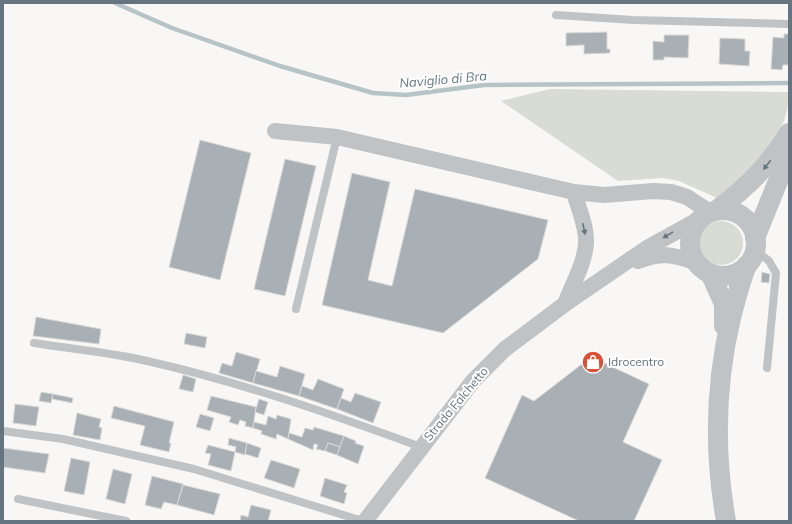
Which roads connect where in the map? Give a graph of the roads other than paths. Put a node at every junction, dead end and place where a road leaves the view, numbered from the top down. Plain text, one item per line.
1 (556, 15) dead end
2 (789, 24) edge
3 (275, 131) dead end
4 (789, 133) edge
5 (337, 137) junction
6 (789, 154) edge
7 (574, 192) junction
8 (710, 213) junction
9 (752, 251) junction
10 (703, 268) junction
11 (617, 269) junction
12 (565, 304) junction
13 (296, 309) dead end
14 (34, 343) dead end
15 (725, 345) junction
16 (767, 368) dead end
17 (3, 430) edge
18 (421, 447) junction
19 (18, 499) dead end
20 (126, 521) edge
21 (364, 521) edge
22 (726, 521) edge

1 - 2 lane
3 - 5 street
4 -> 8 street, Strada Falchetto
5 - 7 street
5 - 13 lane
6 - 9 street
7 - 8 street
7 -> 12 street
8 - 9 street
8 - 10 street
8 -> 11 street, Strada Falchetto
9 - 10 street
9 - 15 street
9 - 16 lane
10 - 11 street, Strada Falchetto
10 - 15 street
11 - 12 street, Strada Falchetto
12 - 18 street, Strada Falchetto
14 - 18 lane
15 - 22 street
17 - 21 lane
18 - 21 street, Strada Falchetto
19 - 20 lane

